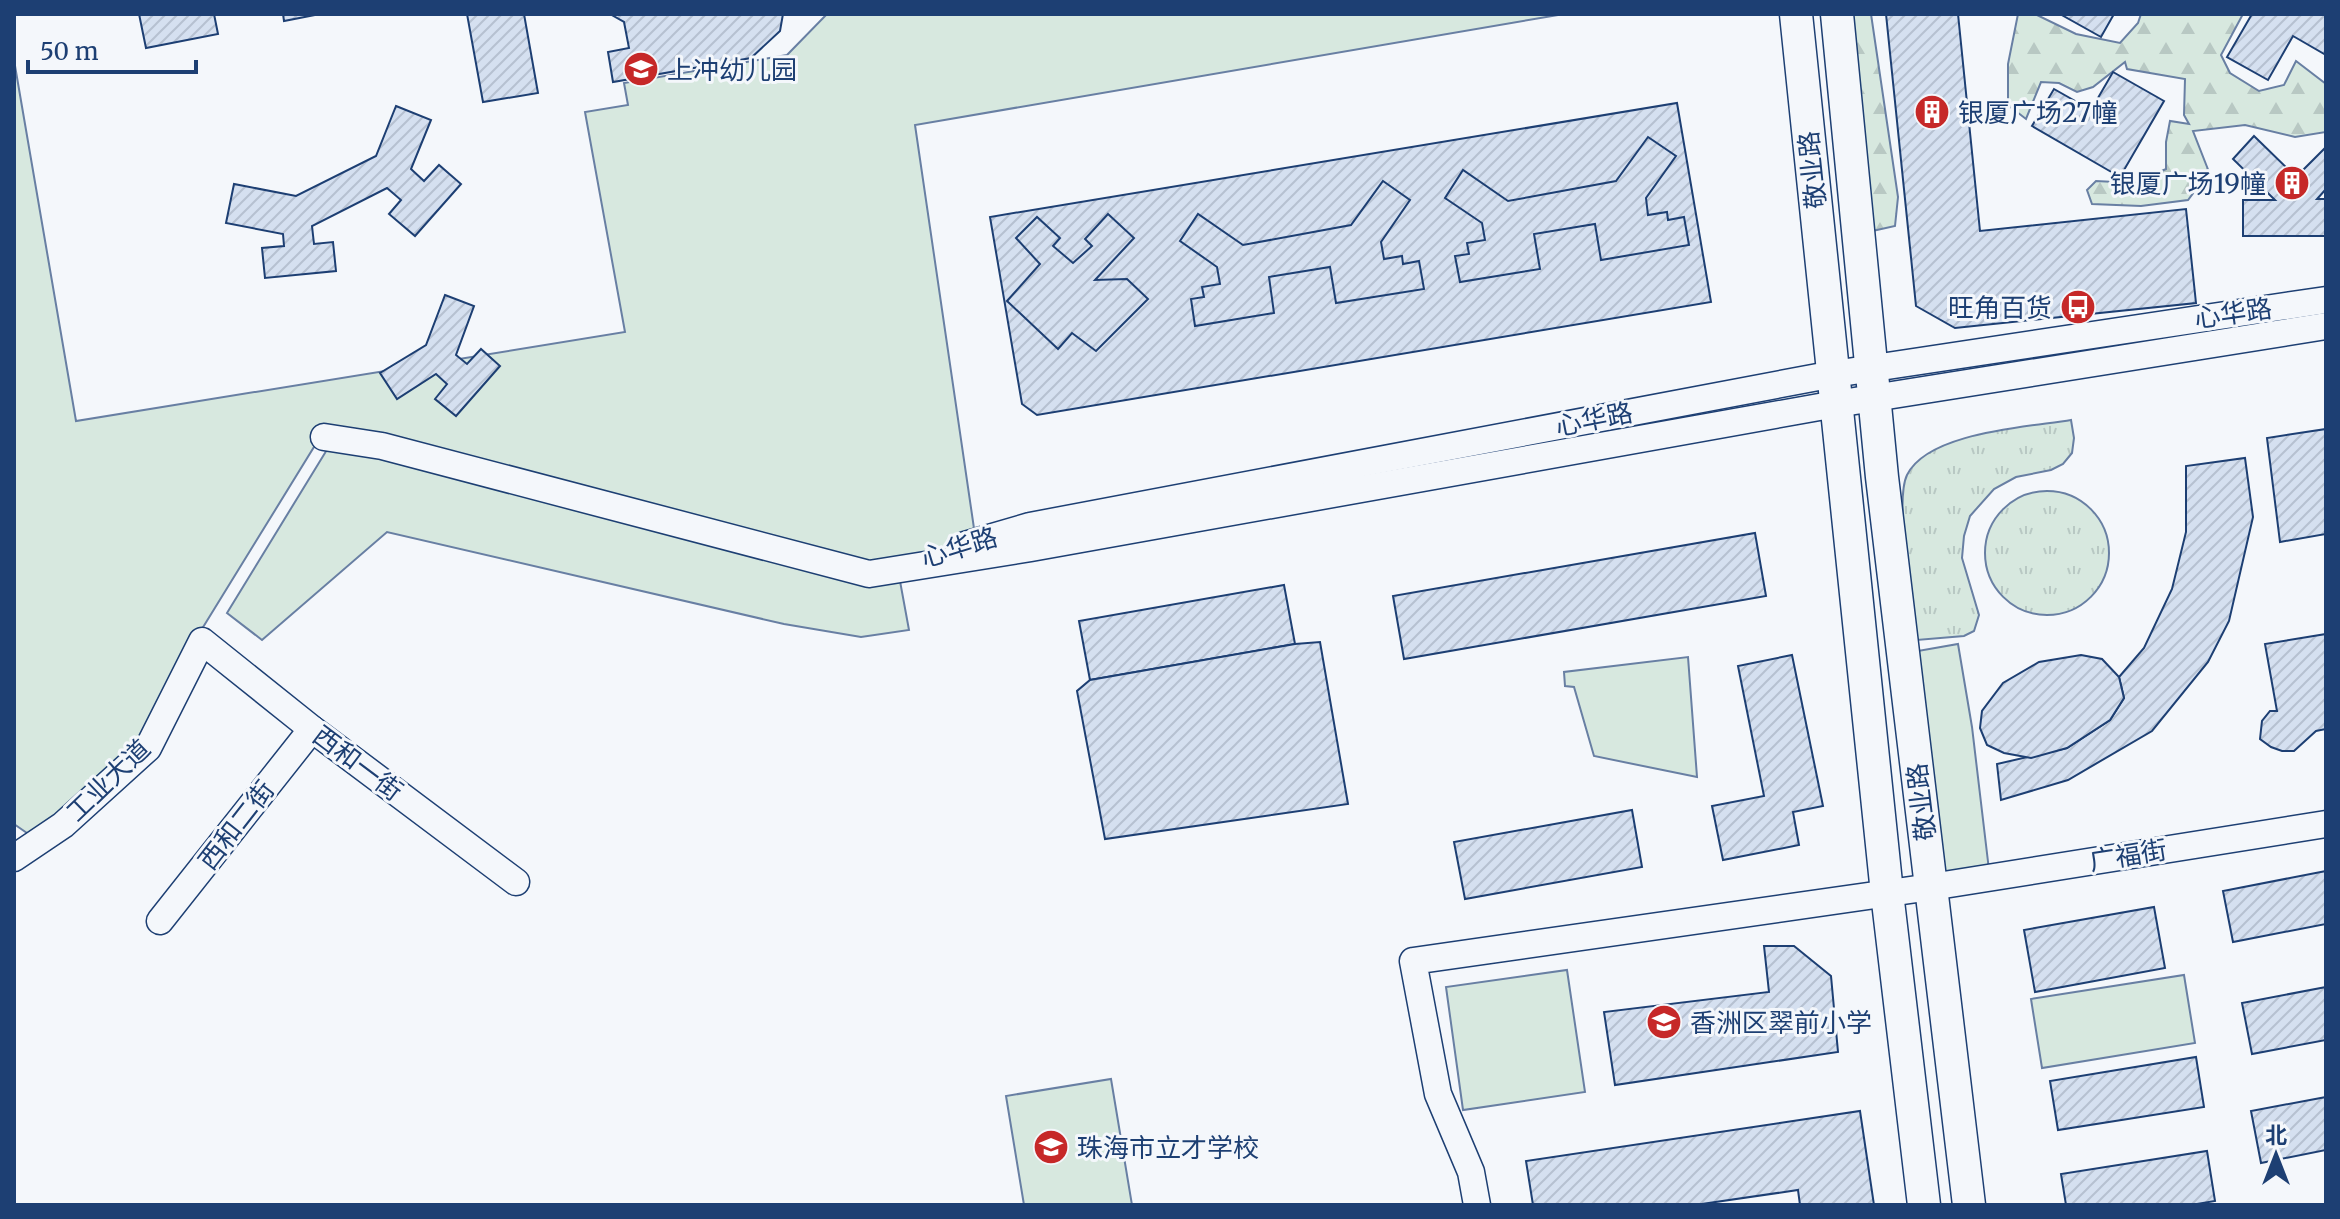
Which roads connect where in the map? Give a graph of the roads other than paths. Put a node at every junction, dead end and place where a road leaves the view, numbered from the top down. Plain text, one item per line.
1 (1796, 14) edge
2 (1837, 14) edge
3 (2326, 300) edge
4 (2326, 326) edge
5 (2222, 328) junction
6 (1873, 384) junction
7 (1835, 389) junction
8 (324, 437) dead end
9 (202, 641) joint
10 (312, 729) junction
11 (2326, 824) edge
12 (14, 858) edge
13 (516, 882) dead end
14 (1931, 887) junction
15 (1887, 893) junction
16 (160, 921) dead end
17 (1477, 1205) edge
18 (1924, 1205) edge
19 (1969, 1205) edge

1 - 7 main road, 敬业路
2 - 6 main road, 敬业路
3 - 5 street, 心华路
4 - 5 street, 心华路
5 - 6 street, 心华路
6 - 7 street, 心华路
6 - 14 main road, 敬业路
7 - 8 street, 心华路
7 - 15 main road, 敬业路
9 - 10 street, 西和一街
9 - 12 street, 工业大道
10 - 13 street, 西和一街
10 - 16 street, 西和二街
11 - 14 street, 广福街
14 - 15 street, 广福街
14 - 19 main road, 敬业路
15 - 17 street, 广福街
15 - 18 main road, 敬业路

